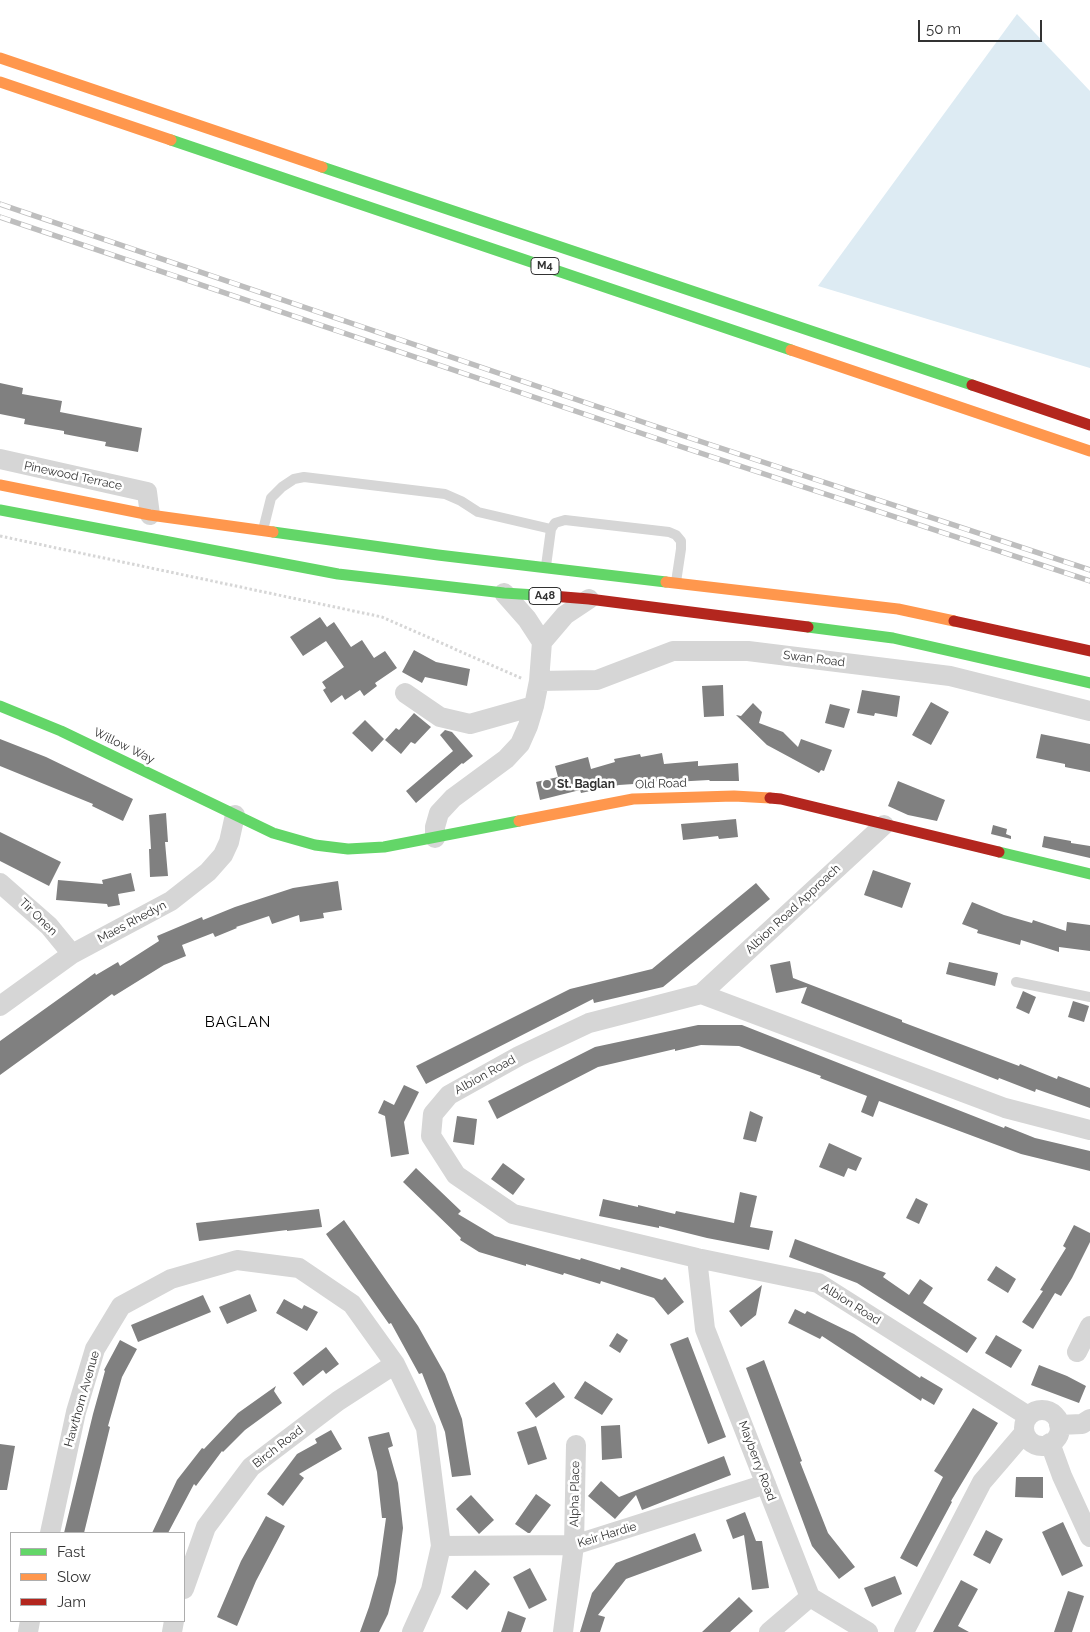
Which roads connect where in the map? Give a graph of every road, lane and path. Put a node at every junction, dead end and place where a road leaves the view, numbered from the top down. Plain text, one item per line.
1 (0, 58) edge
2 (0, 82) edge
3 (1090, 425) edge
4 (1090, 451) edge
5 (0, 459) edge
6 (0, 485) edge
7 (0, 510) edge
8 (150, 515) junction
9 (551, 529) junction
10 (262, 530) junction
11 (0, 536) edge
12 (545, 567) junction
13 (676, 582) junction
14 (504, 592) junction
15 (589, 600) junction
16 (542, 642) junction
17 (1090, 651) edge
18 (539, 681) junction
19 (1090, 683) edge
20 (405, 693) dead end
21 (0, 706) edge
22 (534, 706) junction
23 (1090, 711) edge
24 (235, 815) junction
25 (884, 825) junction
26 (435, 838) junction
27 (1090, 874) edge
28 (0, 883) edge
29 (72, 954) junction
30 (1016, 982) dead end
31 (701, 994) junction
32 (1090, 997) edge
33 (0, 1006) edge
34 (1090, 1130) edge
35 (697, 1258) junction
36 (1090, 1326) edge
37 (1077, 1352) dead end
38 (395, 1364) junction
39 (1090, 1420) edge
40 (1026, 1425) junction
41 (1059, 1425) junction
42 (1050, 1443) junction
43 (576, 1445) dead end
44 (766, 1484) junction
45 (50, 1532) edge
46 (1090, 1537) edge
47 (574, 1545) junction
48 (441, 1546) junction
49 (185, 1586) edge
50 (810, 1597) junction
51 (412, 1632) edge
52 (563, 1632) edge
53 (769, 1632) edge
54 (868, 1632) edge
55 (904, 1632) edge

1 - 3 main road, M4
2 - 4 main road, M4
5 - 8 street, Pinewood Terrace
6 - 8 main road, A48
7 - 14 main road, A48
8 - 10 main road, A48
9 - 10 lane
9 - 12 lane
9 - 13 lane
10 - 12 main road, A48
11 - 18 path
12 - 13 main road, A48
13 - 17 main road, A48
14 - 15 main road, A48
14 - 16 street
15 - 16 street
15 - 19 main road, A48
16 - 18 street
18 - 22 street
18 - 23 street, Swan Road
20 - 22 street
21 - 24 main road, Willow Way
22 - 26 street
24 - 26 main road, Old Road
24 - 29 street, Maes Rhedyn
25 - 26 main road, Old Road
25 - 27 main road, Old Road
25 - 31 street, Albion Road Approach
28 - 29 street, Tir Onen
29 - 33 street, Maes Rhedyn
30 - 32 lane
31 - 34 street
31 - 35 street, Albion Road
35 - 40 street, Albion Road
35 - 44 street, Mayberry Road
36 - 37 street
38 - 45 street, Hawthorn Avenue
38 - 48 street, Hawthorn Avenue
38 - 49 street, Birch Road
39 - 41 street
40 - 41 street
40 - 42 street
40 - 55 street
41 - 42 street
42 - 46 street
43 - 47 street, Alpha Place
44 - 47 street, Keir Hardie
44 - 50 street, Mayberry Road
47 - 48 street, Keir Hardie
47 - 52 street, Alpha Place
48 - 51 street
50 - 53 street
50 - 54 street

